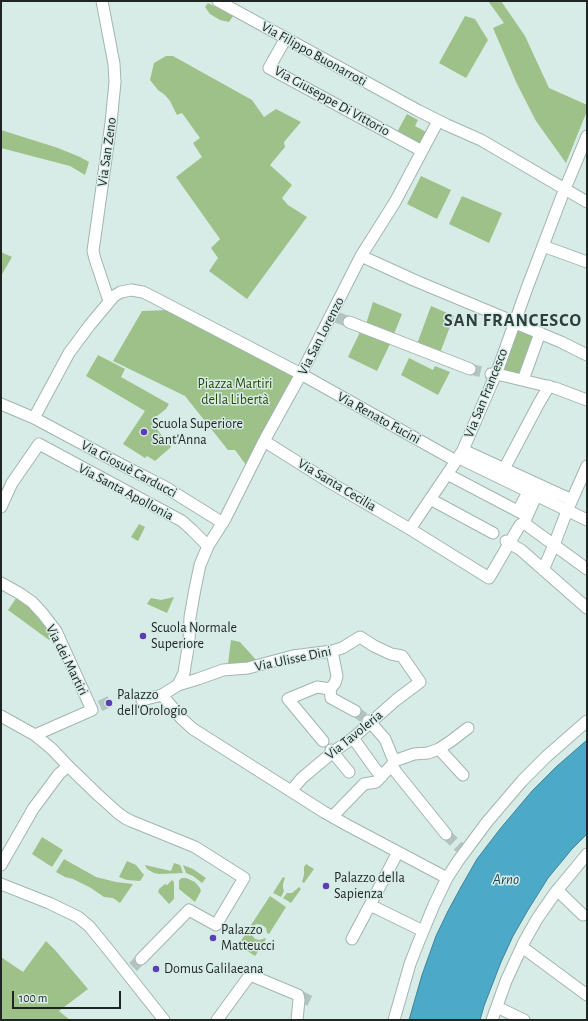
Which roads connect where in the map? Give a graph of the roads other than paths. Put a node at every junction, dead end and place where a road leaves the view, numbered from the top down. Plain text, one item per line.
1 (102, 1) edge
2 (218, 1) edge
3 (286, 38) junction
4 (438, 121) junction
5 (587, 136) edge
6 (422, 151) junction
7 (565, 188) junction
8 (587, 202) edge
9 (543, 246) junction
10 (362, 256) junction
11 (587, 262) edge
12 (109, 301) junction
13 (350, 322) tunnel mouth
14 (515, 322) junction
15 (540, 333) junction
16 (587, 355) edge
17 (470, 369) tunnel mouth
18 (301, 374) junction
19 (493, 374) junction
20 (523, 380) junction
21 (549, 386) junction
22 (587, 400) edge
23 (1, 404) edge
24 (34, 418) junction
25 (264, 441) junction
26 (459, 456) junction
27 (587, 466) edge
28 (504, 469) junction
29 (447, 474) junction
30 (532, 494) junction
31 (430, 499) junction
32 (572, 500) junction
33 (1, 507) edge
34 (568, 510) junction
35 (523, 517) junction
36 (587, 520) edge
37 (223, 523) junction
38 (410, 529) junction
39 (493, 533) dead end
40 (508, 542) junction
41 (554, 545) junction
42 (207, 549) junction
43 (587, 568) edge
44 (543, 570) junction
45 (1, 584) edge
46 (587, 608) edge
47 (332, 651) junction
48 (420, 682) joint
49 (178, 685) junction
50 (331, 694) junction
51 (162, 695) junction
52 (142, 700) dead end
53 (355, 712) tunnel mouth
54 (1, 716) edge
55 (370, 722) junction
56 (585, 726) edge
57 (468, 728) dead end
58 (35, 734) junction
59 (354, 738) junction
60 (323, 741) dead end
61 (439, 749) junction
62 (332, 751) junction
63 (393, 763) junction
64 (68, 766) junction
65 (349, 772) dead end
66 (462, 775) dead end
67 (382, 776) junction
68 (290, 790) junction
69 (333, 816) junction
70 (446, 834) tunnel mouth
71 (5, 847) edge
72 (398, 852) junction
73 (587, 854) edge
74 (1, 865) edge
75 (448, 878) junction
76 (1, 884) edge
77 (557, 890) junction
78 (370, 905) junction
79 (584, 912) edge
80 (417, 928) dead end
81 (352, 939) dead end
82 (522, 947) junction
83 (133, 966) junction
84 (587, 995) edge
85 (497, 1006) junction
86 (163, 1019) edge
87 (216, 1020) edge
88 (297, 1020) edge
89 (394, 1020) edge
90 (492, 1020) edge
91 (524, 1020) edge

1 - 12 street, Via San Zeno
2 - 3 street, Via Filippo Buonarroti
3 - 4 street, Via Filippo Buonarroti
3 - 6 street, Via Giuseppe Di Vittorio
4 - 6 street, Via San Lorenzo
4 - 7 street, Via Filippo Buonarroti
5 - 7 street, Via San Francesco
6 - 10 street, Via San Lorenzo
7 - 8 street
7 - 9 street, Via San Francesco
9 - 11 street
9 - 14 street, Via San Francesco
10 - 14 street
10 - 18 street, Via San Lorenzo
12 - 18 street
12 - 24 street
13 - 17 street
14 - 15 street
14 - 19 street, Via San Francesco
15 - 16 street
15 - 20 street
18 - 25 street, Via San Lorenzo
18 - 26 street, Via Renato Fucini
19 - 20 street
19 - 26 street, Via San Francesco
20 - 21 street
21 - 22 street
21 - 28 street
23 - 24 street, Via Giosuè Carducci
24 - 37 street, Via Giosuè Carducci
25 - 37 street, Via San Lorenzo
25 - 38 street, Via Santa Cecilia
26 - 28 street
26 - 29 street, Via San Francesco
26 - 30 street
27 - 32 street
28 - 32 street
29 - 31 street, Via San Francesco
29 - 35 street
30 - 34 street
30 - 35 street
31 - 38 street, Via San Francesco
31 - 39 street
32 - 34 street
33 - 42 street, Via Santa Apollonia
34 - 36 street
34 - 41 street
35 - 40 street
35 - 41 street
37 - 42 street, Via San Lorenzo
38 - 40 street, Via Santa Cecilia
40 - 44 street
41 - 43 street
41 - 44 street
42 - 49 street, Via San Lorenzo
44 - 46 street
45 - 58 street, Via dei Martiri
47 - 48 street, Via Ulisse Dini
47 - 49 street, Via Ulisse Dini
47 - 50 street
48 - 55 street, Via Tavoleria
49 - 51 street, Via Ulisse Dini
50 - 53 street
50 - 60 street
51 - 52 street, Via Ulisse Dini
51 - 68 street
54 - 58 street
55 - 59 street, Via Tavoleria
55 - 63 street
56 - 75 street
57 - 61 street
58 - 64 street
59 - 62 street, Via Tavoleria
59 - 67 street
61 - 63 street
61 - 66 street
62 - 65 street
62 - 68 street, Via Tavoleria
63 - 67 street
63 - 70 street
64 - 71 street
64 - 83 street
67 - 69 street
68 - 69 street
69 - 72 street
71 - 74 street
72 - 75 street
72 - 78 street
73 - 77 street
75 - 89 street
76 - 83 street
77 - 79 street
77 - 82 street
78 - 80 street
78 - 81 street
82 - 84 street
82 - 85 street
83 - 86 street
85 - 90 street
85 - 91 street
87 - 88 street

